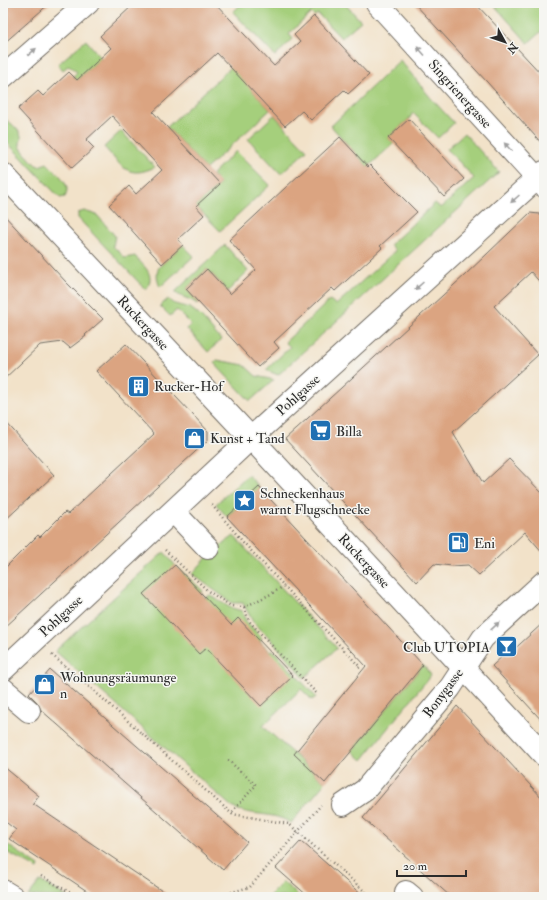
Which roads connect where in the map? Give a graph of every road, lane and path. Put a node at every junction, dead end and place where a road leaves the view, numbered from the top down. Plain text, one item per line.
1 (88, 3) edge
2 (377, 3) edge
3 (3, 77) edge
4 (3, 174) edge
5 (542, 179) edge
6 (251, 438) junction
7 (198, 488) junction
8 (173, 511) junction
9 (208, 548) dead end
10 (172, 556) dead end
11 (544, 582) edge
12 (284, 586) junction
13 (244, 607) junction
14 (35, 640) junction
15 (463, 668) junction
16 (3, 670) edge
17 (357, 670) dead end
18 (3, 689) edge
19 (318, 695) dead end
20 (29, 711) dead end
21 (544, 755) edge
22 (228, 760) dead end
23 (343, 805) joint
24 (231, 813) junction
25 (298, 832) junction
26 (41, 876) dead end
27 (3, 891) edge
28 (12, 897) edge
29 (78, 897) edge
30 (225, 897) edge
31 (371, 897) edge

3 -> 1 street
5 -> 2 street, Singrienergasse
4 - 6 street, Ruckergasse
5 -> 6 street, Pohlgasse
6 - 7 street, Pohlgasse
6 - 15 street, Ruckergasse
7 - 8 street, Pohlgasse
7 - 12 path
8 - 9 street
8 - 14 street, Pohlgasse
10 - 13 path
15 -> 11 street, Bonygasse
12 - 13 path
12 - 17 path
13 - 19 path
14 - 16 street, Pohlgasse
14 - 24 path
15 - 21 street, Ruckergasse
15 - 23 street, Bonygasse
18 - 20 street
22 - 24 path
23 - 25 path
24 - 25 path
25 - 30 path
25 - 31 path
26 - 29 path
27 - 28 street

